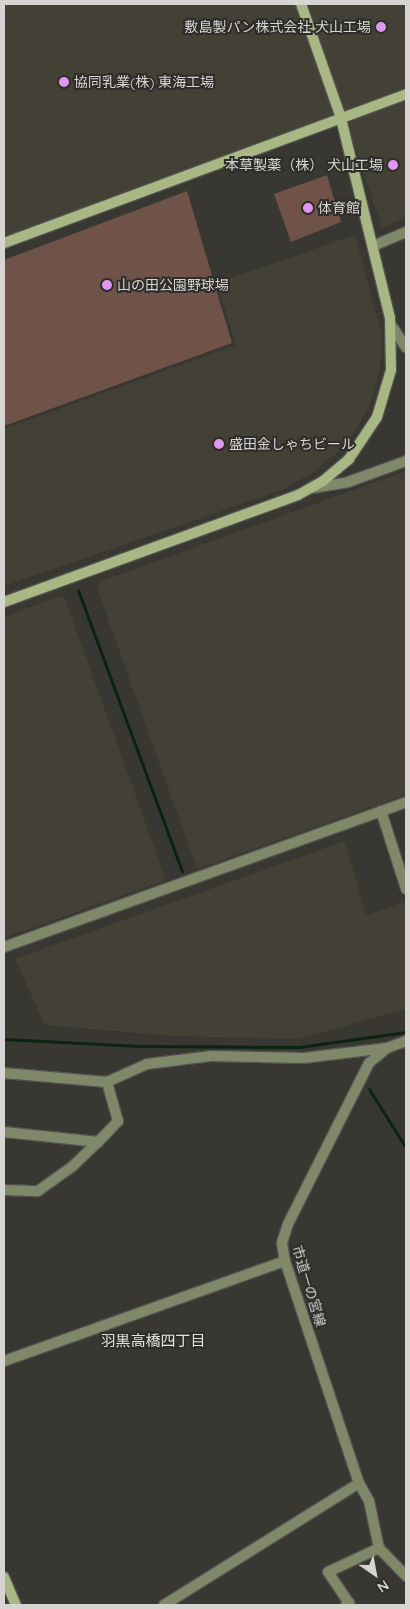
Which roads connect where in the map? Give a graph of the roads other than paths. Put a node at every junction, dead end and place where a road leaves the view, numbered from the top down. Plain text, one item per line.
1 (301, 4) edge
2 (406, 94) edge
3 (341, 118) junction
4 (406, 232) edge
5 (4, 242) edge
6 (373, 246) junction
7 (391, 325) junction
8 (406, 347) edge
9 (406, 461) edge
10 (312, 488) junction
11 (4, 602) edge
12 (406, 802) edge
13 (381, 811) junction
14 (406, 889) edge
15 (4, 947) edge
16 (406, 1041) edge
17 (387, 1048) junction
18 (4, 1073) edge
19 (107, 1082) junction
20 (4, 1132) edge
21 (98, 1142) junction
22 (4, 1190) edge
23 (285, 1261) junction
24 (4, 1360) edge
25 (359, 1483) junction
26 (380, 1548) junction
27 (406, 1576) edge
28 (4, 1577) edge
29 (16, 1605) edge
30 (164, 1605) edge
31 (346, 1605) edge

1 - 3 street
2 - 3 street
3 - 5 street
3 - 6 street
4 - 6 street
6 - 7 street
7 - 8 street
7 - 10 street
9 - 10 street
10 - 11 street
12 - 13 street
13 - 14 street
13 - 15 street
16 - 17 street, 市道一の宮線
17 - 19 street
17 - 23 street, 市道一の宮線
18 - 19 street
19 - 21 street
20 - 21 street
21 - 22 street
23 - 24 street
23 - 25 street, 市道一の宮線
25 - 26 street, 市道一の宮線
25 - 30 street
26 - 27 street
26 - 31 street
28 - 29 street

